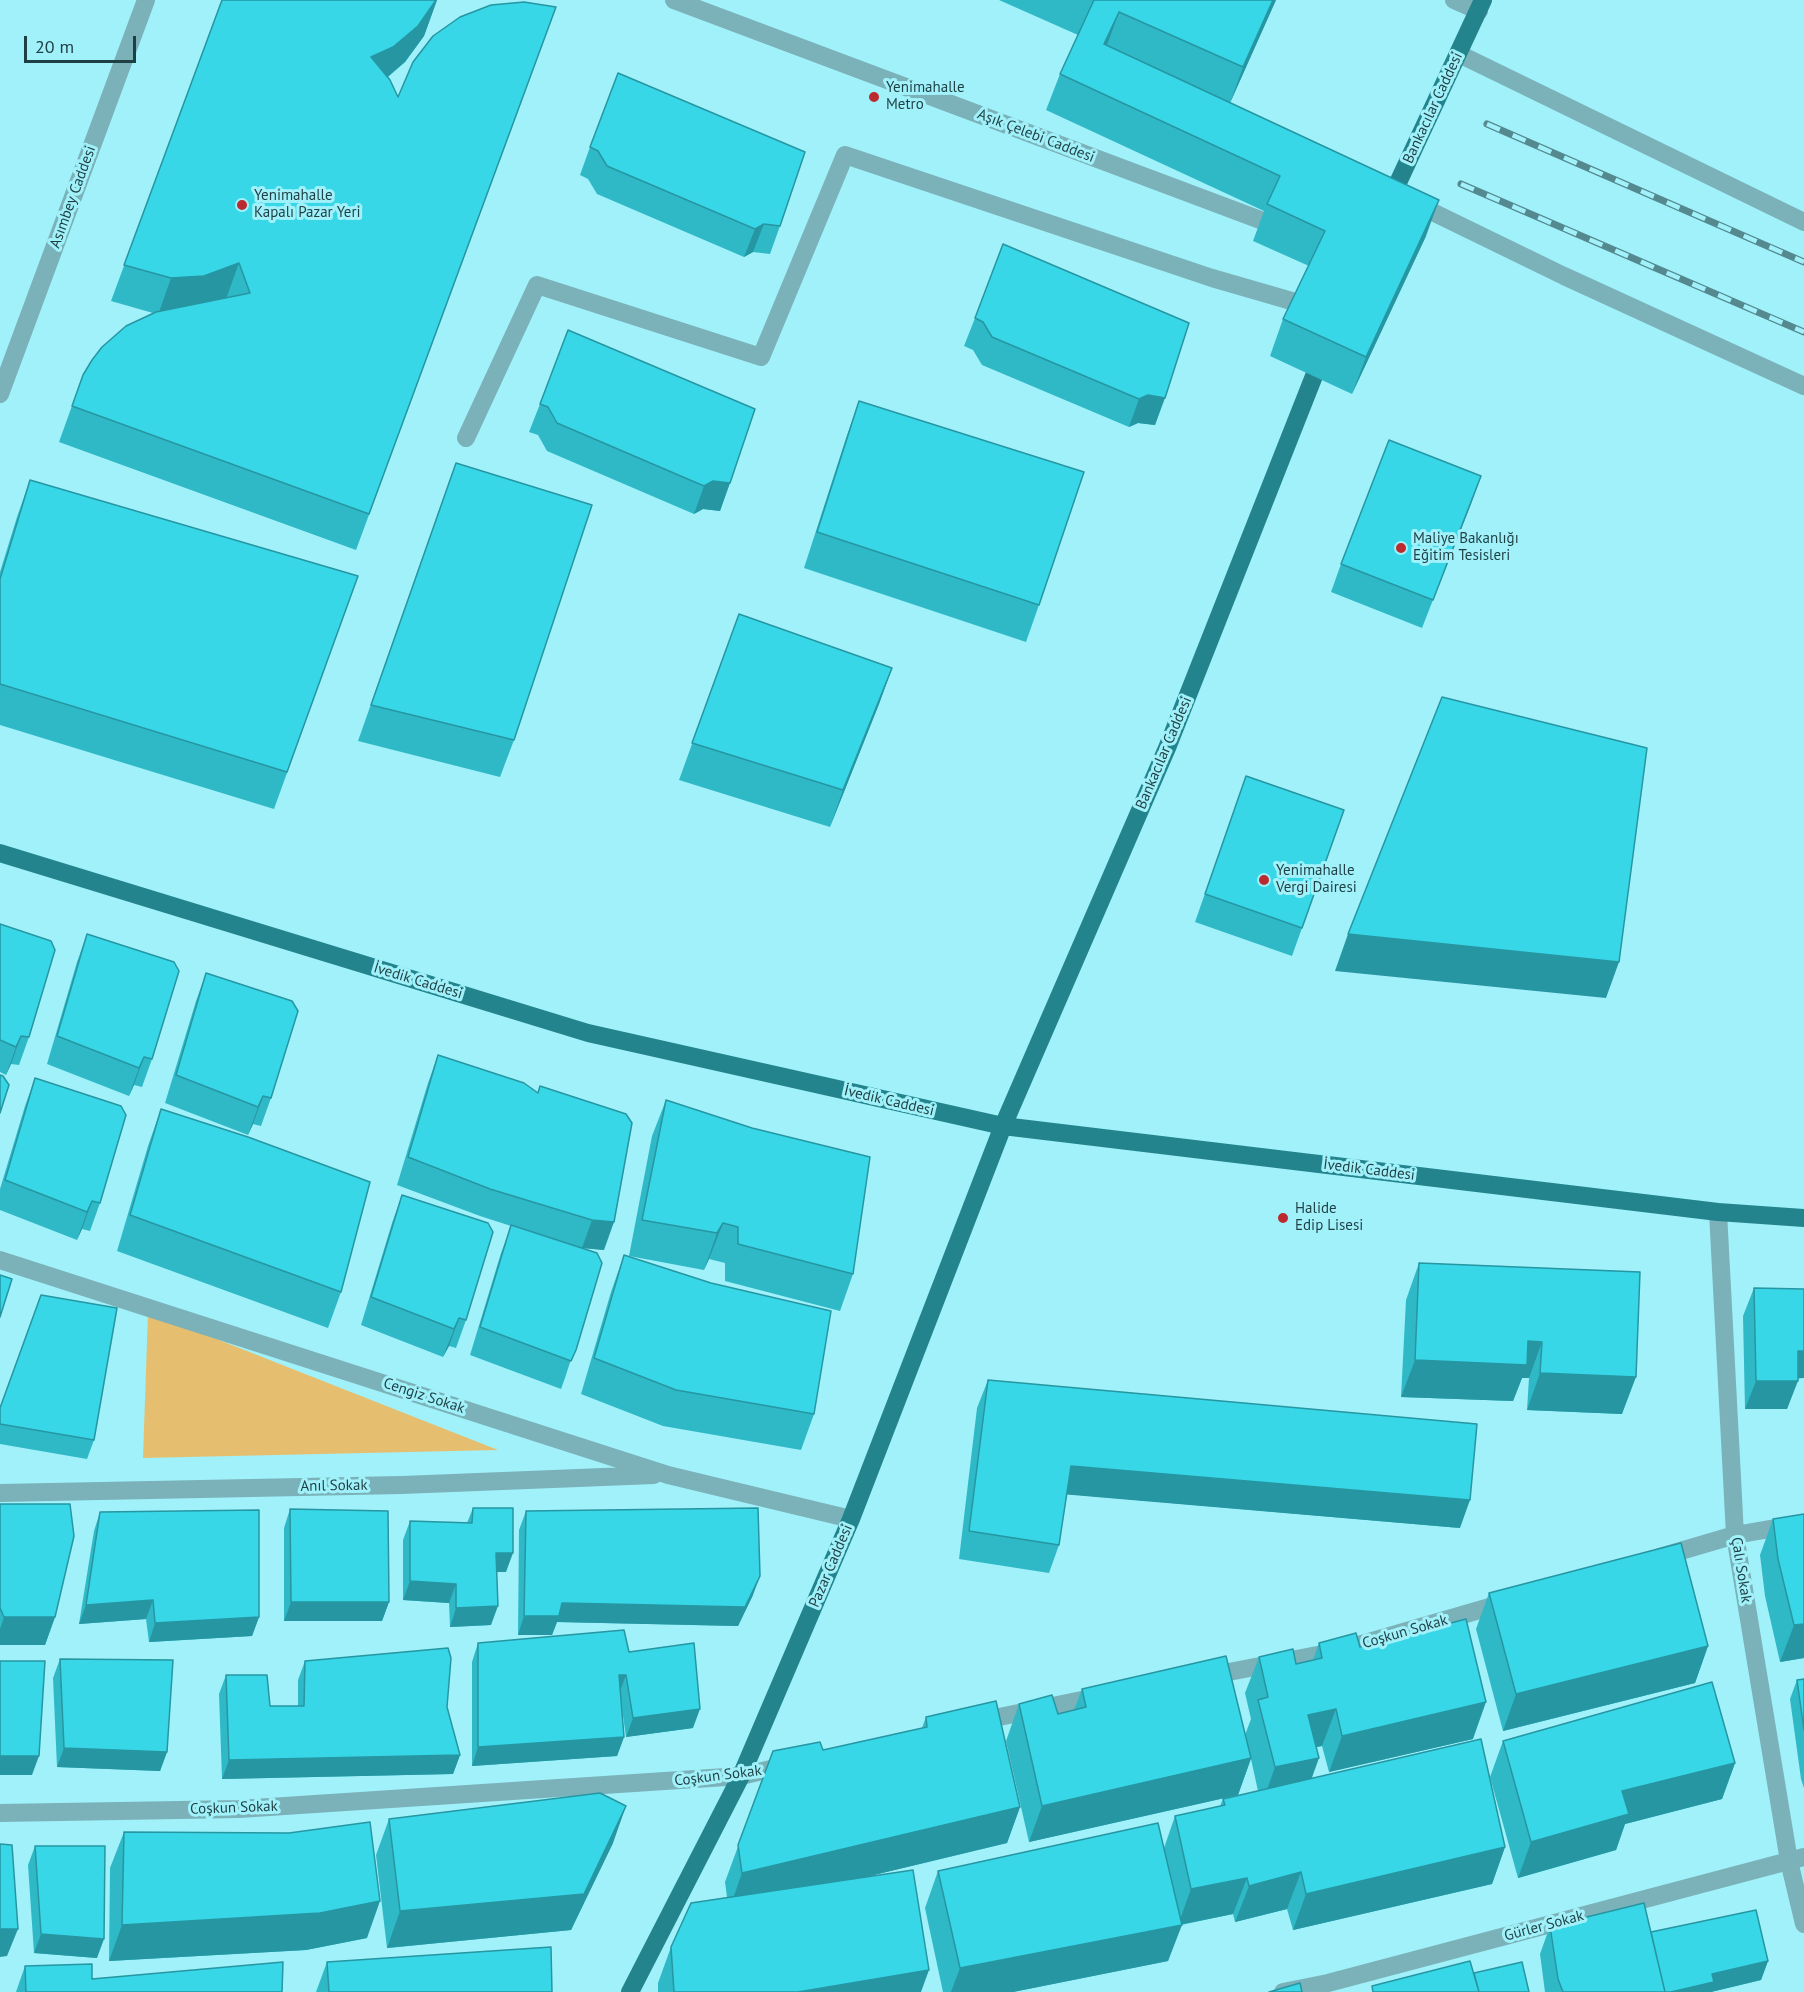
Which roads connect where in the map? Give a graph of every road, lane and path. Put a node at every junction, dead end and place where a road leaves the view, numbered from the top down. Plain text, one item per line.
1 (146, 0) edge
2 (674, 0) edge
3 (1454, 0) edge
4 (1481, 6) edge
5 (1459, 54) junction
6 (1393, 194) junction
7 (1383, 217) edge
8 (1263, 221) dead end
9 (1804, 222) edge
10 (1295, 302) edge
11 (1314, 376) dead end
12 (1804, 386) edge
13 (0, 394) edge
14 (466, 438) dead end
15 (0, 853) edge
16 (1003, 1126) junction
17 (1718, 1212) junction
18 (1804, 1218) edge
19 (0, 1260) edge
20 (668, 1474) junction
21 (0, 1493) edge
22 (851, 1519) junction
23 (1804, 1523) edge
24 (1735, 1535) junction
25 (1645, 1562) edge
26 (1520, 1598) edge
27 (1188, 1680) edge
28 (1119, 1693) edge
29 (958, 1726) edge
30 (809, 1760) edge
31 (741, 1776) junction
32 (0, 1813) edge
33 (1796, 1859) edge
34 (1804, 1924) edge
35 (630, 1992) edge
36 (1283, 1992) edge

1 - 13 street, Asımbey Caddesi
2 - 8 street, Aşık Çelebi Caddesi
3 - 4 street
4 - 5 main road, Bankacılar Caddesi
5 - 6 main road, Bankacılar Caddesi
5 - 9 street
6 - 7 main road, Bankacılar Caddesi
6 - 12 street
10 - 14 street
11 - 16 main road, Bankacılar Caddesi
15 - 16 main road, İvedik Caddesi
16 - 17 main road, İvedik Caddesi
16 - 22 main road, Pazar Caddesi
17 - 18 main road, İvedik Caddesi
17 - 24 street, Çalı Sokak
19 - 20 street, Cengiz Sokak
20 - 21 street, Anıl Sokak
20 - 22 street, Cengiz Sokak
22 - 31 main road, Pazar Caddesi
23 - 24 street
24 - 25 street
24 - 33 street, Çalı Sokak
26 - 27 street, Coşkun Sokak
28 - 29 street
30 - 31 street, Coşkun Sokak
31 - 32 street, Coşkun Sokak
31 - 35 main road, Pazar Caddesi
33 - 34 street, Çalı Sokak
33 - 36 street, Gürler Sokak

